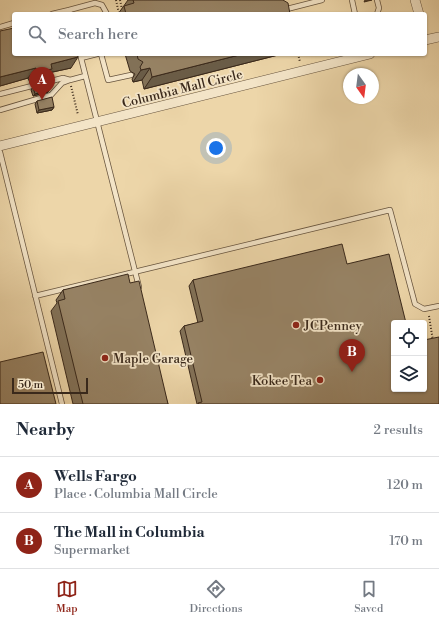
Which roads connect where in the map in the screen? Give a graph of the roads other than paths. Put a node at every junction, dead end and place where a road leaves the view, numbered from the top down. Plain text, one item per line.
1 (322, 0) edge
2 (352, 0) edge
3 (378, 0) edge
4 (415, 0) edge
5 (278, 11) edge
6 (70, 12) edge
7 (106, 12) edge
8 (355, 12) edge
9 (378, 12) edge
10 (418, 12) edge
11 (12, 24) edge
12 (0, 27) edge
13 (439, 37) edge
14 (427, 40) edge
15 (80, 56) edge
16 (102, 56) edge
17 (359, 56) edge
18 (131, 75) dead end
19 (85, 76) junction
20 (70, 80) junction
21 (0, 94) edge
22 (0, 110) edge
23 (96, 122) junction
24 (0, 146) edge
25 (0, 152) edge
26 (135, 272) junction
27 (140, 294) edge
28 (35, 296) junction
29 (439, 306) edge
30 (62, 404) edge

1 - 5 lane
2 - 8 lane
3 - 9 lane
4 - 10 street
6 - 7 lane
11 - 12 lane
13 - 14 street
15 - 19 lane
16 - 18 lane
17 - 23 street, Columbia Mall Circle
19 - 20 lane
19 - 23 lane
20 - 21 lane
20 - 22 lane
23 - 24 street, Columbia Mall Circle
23 - 26 lane
25 - 28 lane
26 - 27 lane
26 - 28 lane
26 - 29 lane
28 - 30 lane

